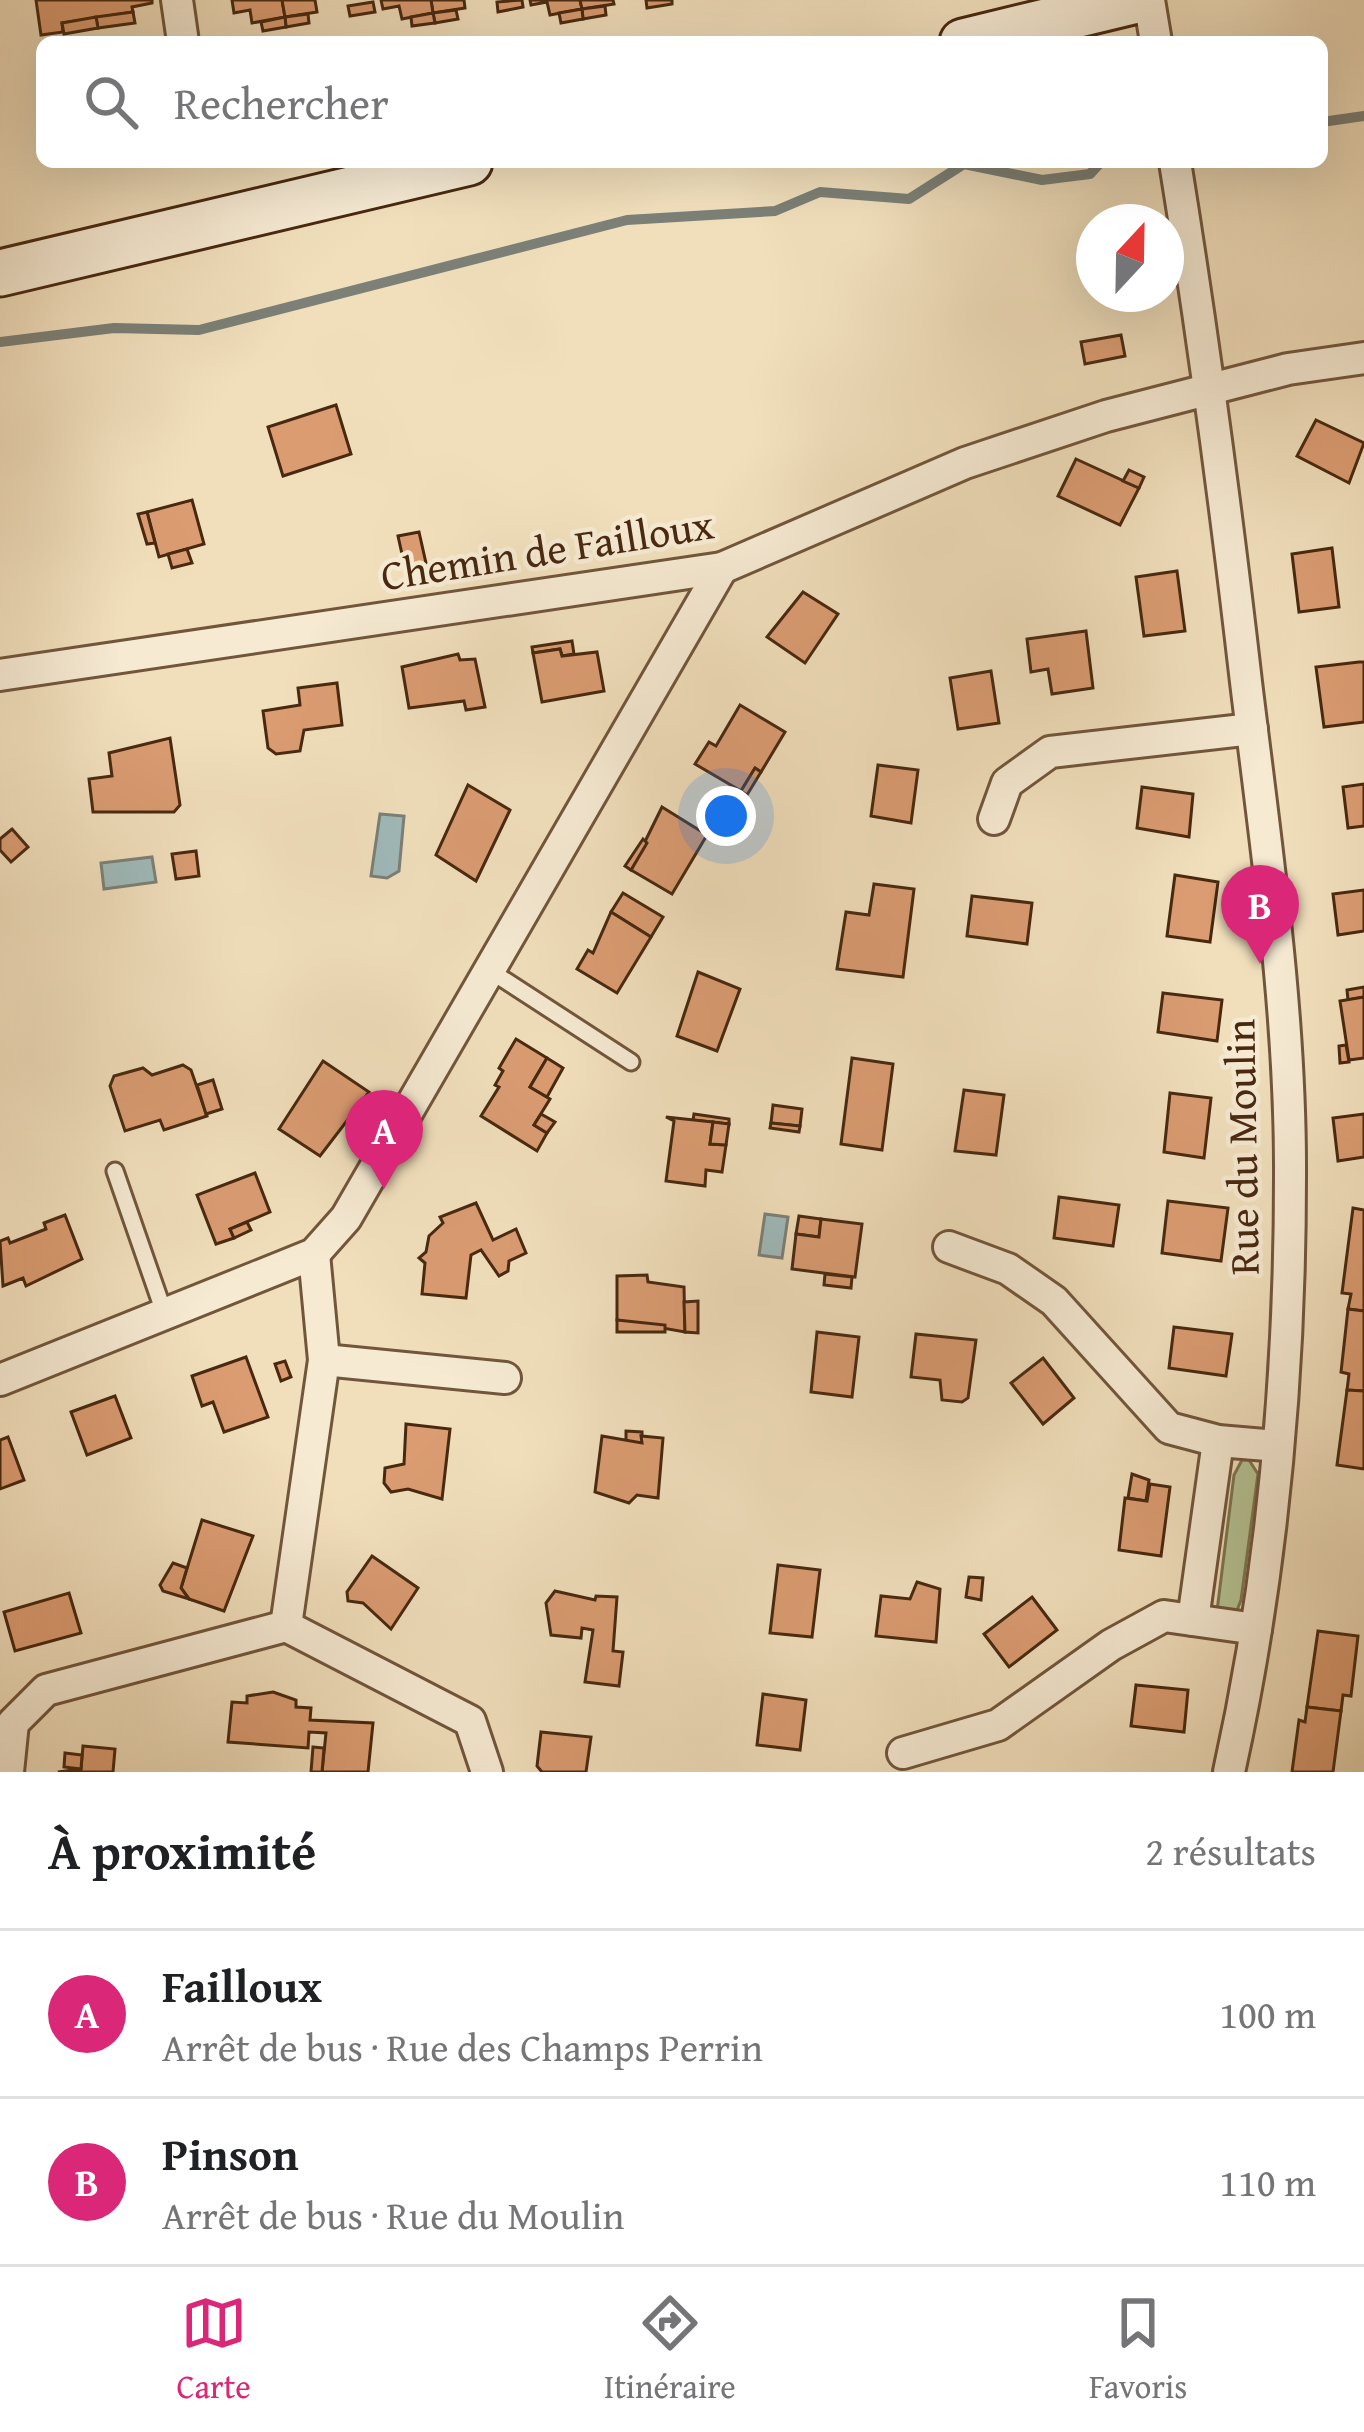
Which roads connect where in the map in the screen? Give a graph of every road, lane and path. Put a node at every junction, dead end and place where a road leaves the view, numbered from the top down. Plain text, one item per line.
1 (177, 0) edge
2 (1137, 0) edge
3 (1149, 0) edge
4 (182, 36) edge
5 (988, 36) edge
6 (1155, 36) edge
7 (444, 168) edge
8 (1176, 168) edge
9 (0, 273) edge
10 (1364, 358) edge
11 (1211, 386) junction
12 (722, 568) junction
13 (0, 674) edge
14 (1252, 729) junction
15 (994, 819) dead end
16 (489, 970) junction
17 (631, 1062) dead end
18 (115, 1171) dead end
19 (949, 1247) dead end
20 (314, 1254) junction
21 (165, 1315) junction
22 (324, 1360) junction
23 (506, 1378) dead end
24 (0, 1380) edge
25 (1218, 1441) junction
26 (1278, 1446) junction
27 (1193, 1620) junction
28 (286, 1626) junction
29 (1256, 1629) junction
30 (904, 1753) dead end
31 (8, 1772) edge
32 (487, 1772) edge
33 (1229, 1772) edge

1 - 4 street
2 - 5 main road
3 - 6 street
7 - 9 main road
8 - 11 street, Rue du Moulin
10 - 11 street, Chemin de Failloux
11 - 12 street, Chemin de Failloux
11 - 14 street, Rue du Moulin
12 - 13 street, Chemin de Failloux
12 - 16 street
14 - 15 street
14 - 26 street, Rue du Moulin
16 - 17 lane
16 - 20 street
18 - 21 lane
19 - 25 street
20 - 21 street
20 - 22 street
21 - 24 street
22 - 23 street
22 - 28 street
25 - 26 street
25 - 27 street
26 - 29 street, Rue du Moulin
27 - 29 street
27 - 30 street
28 - 31 street
28 - 32 street
29 - 33 street, Rue du Moulin

